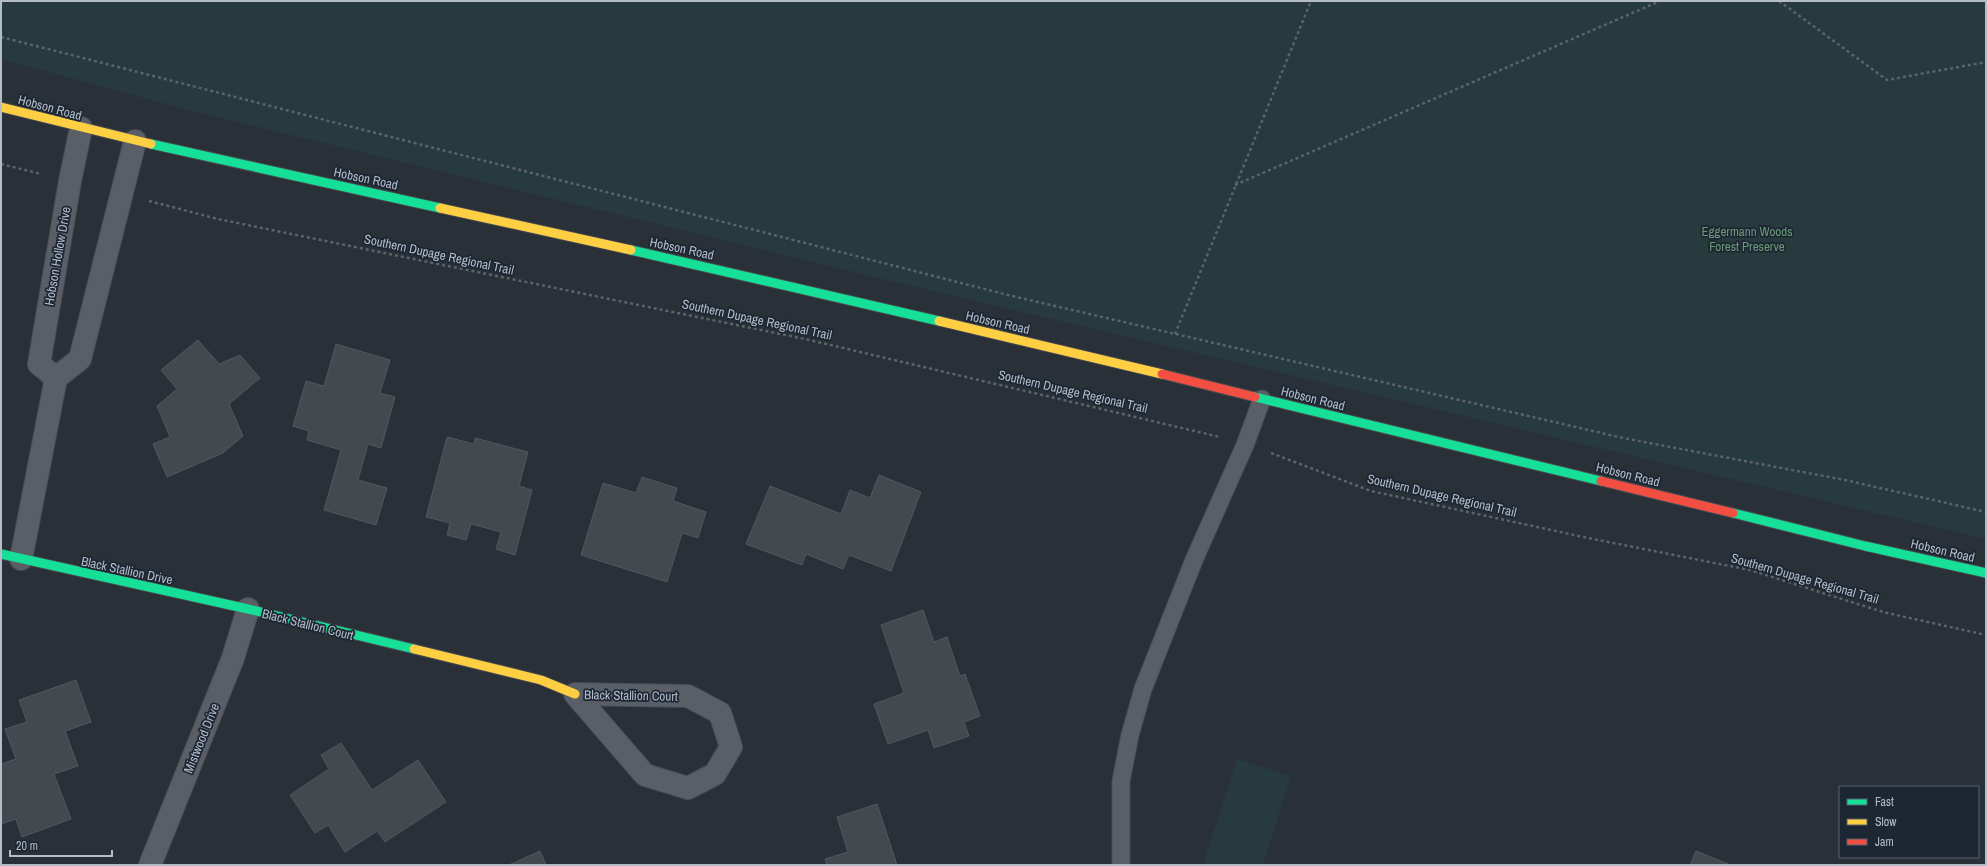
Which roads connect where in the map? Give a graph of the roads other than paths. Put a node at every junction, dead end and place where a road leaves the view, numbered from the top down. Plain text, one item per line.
1 (1, 107) edge
2 (81, 128) junction
3 (135, 141) junction
4 (56, 378) junction
5 (1262, 399) junction
6 (11, 557) edge
7 (1986, 573) edge
8 (248, 609) junction
9 (575, 694) junction
10 (150, 865) edge
11 (1121, 865) edge

1 - 2 main road, Hobson Road
2 - 3 main road, Hobson Road
2 - 4 street, Hobson Hollow Drive
3 - 4 street
3 - 5 main road, Hobson Road
4 - 6 street
5 - 7 main road, Hobson Road
5 - 11 lane
6 - 8 main road, Black Stallion Drive
8 - 9 main road, Black Stallion Court
8 - 10 street, Mistwood Drive
9 - 9 street, Black Stallion Court

